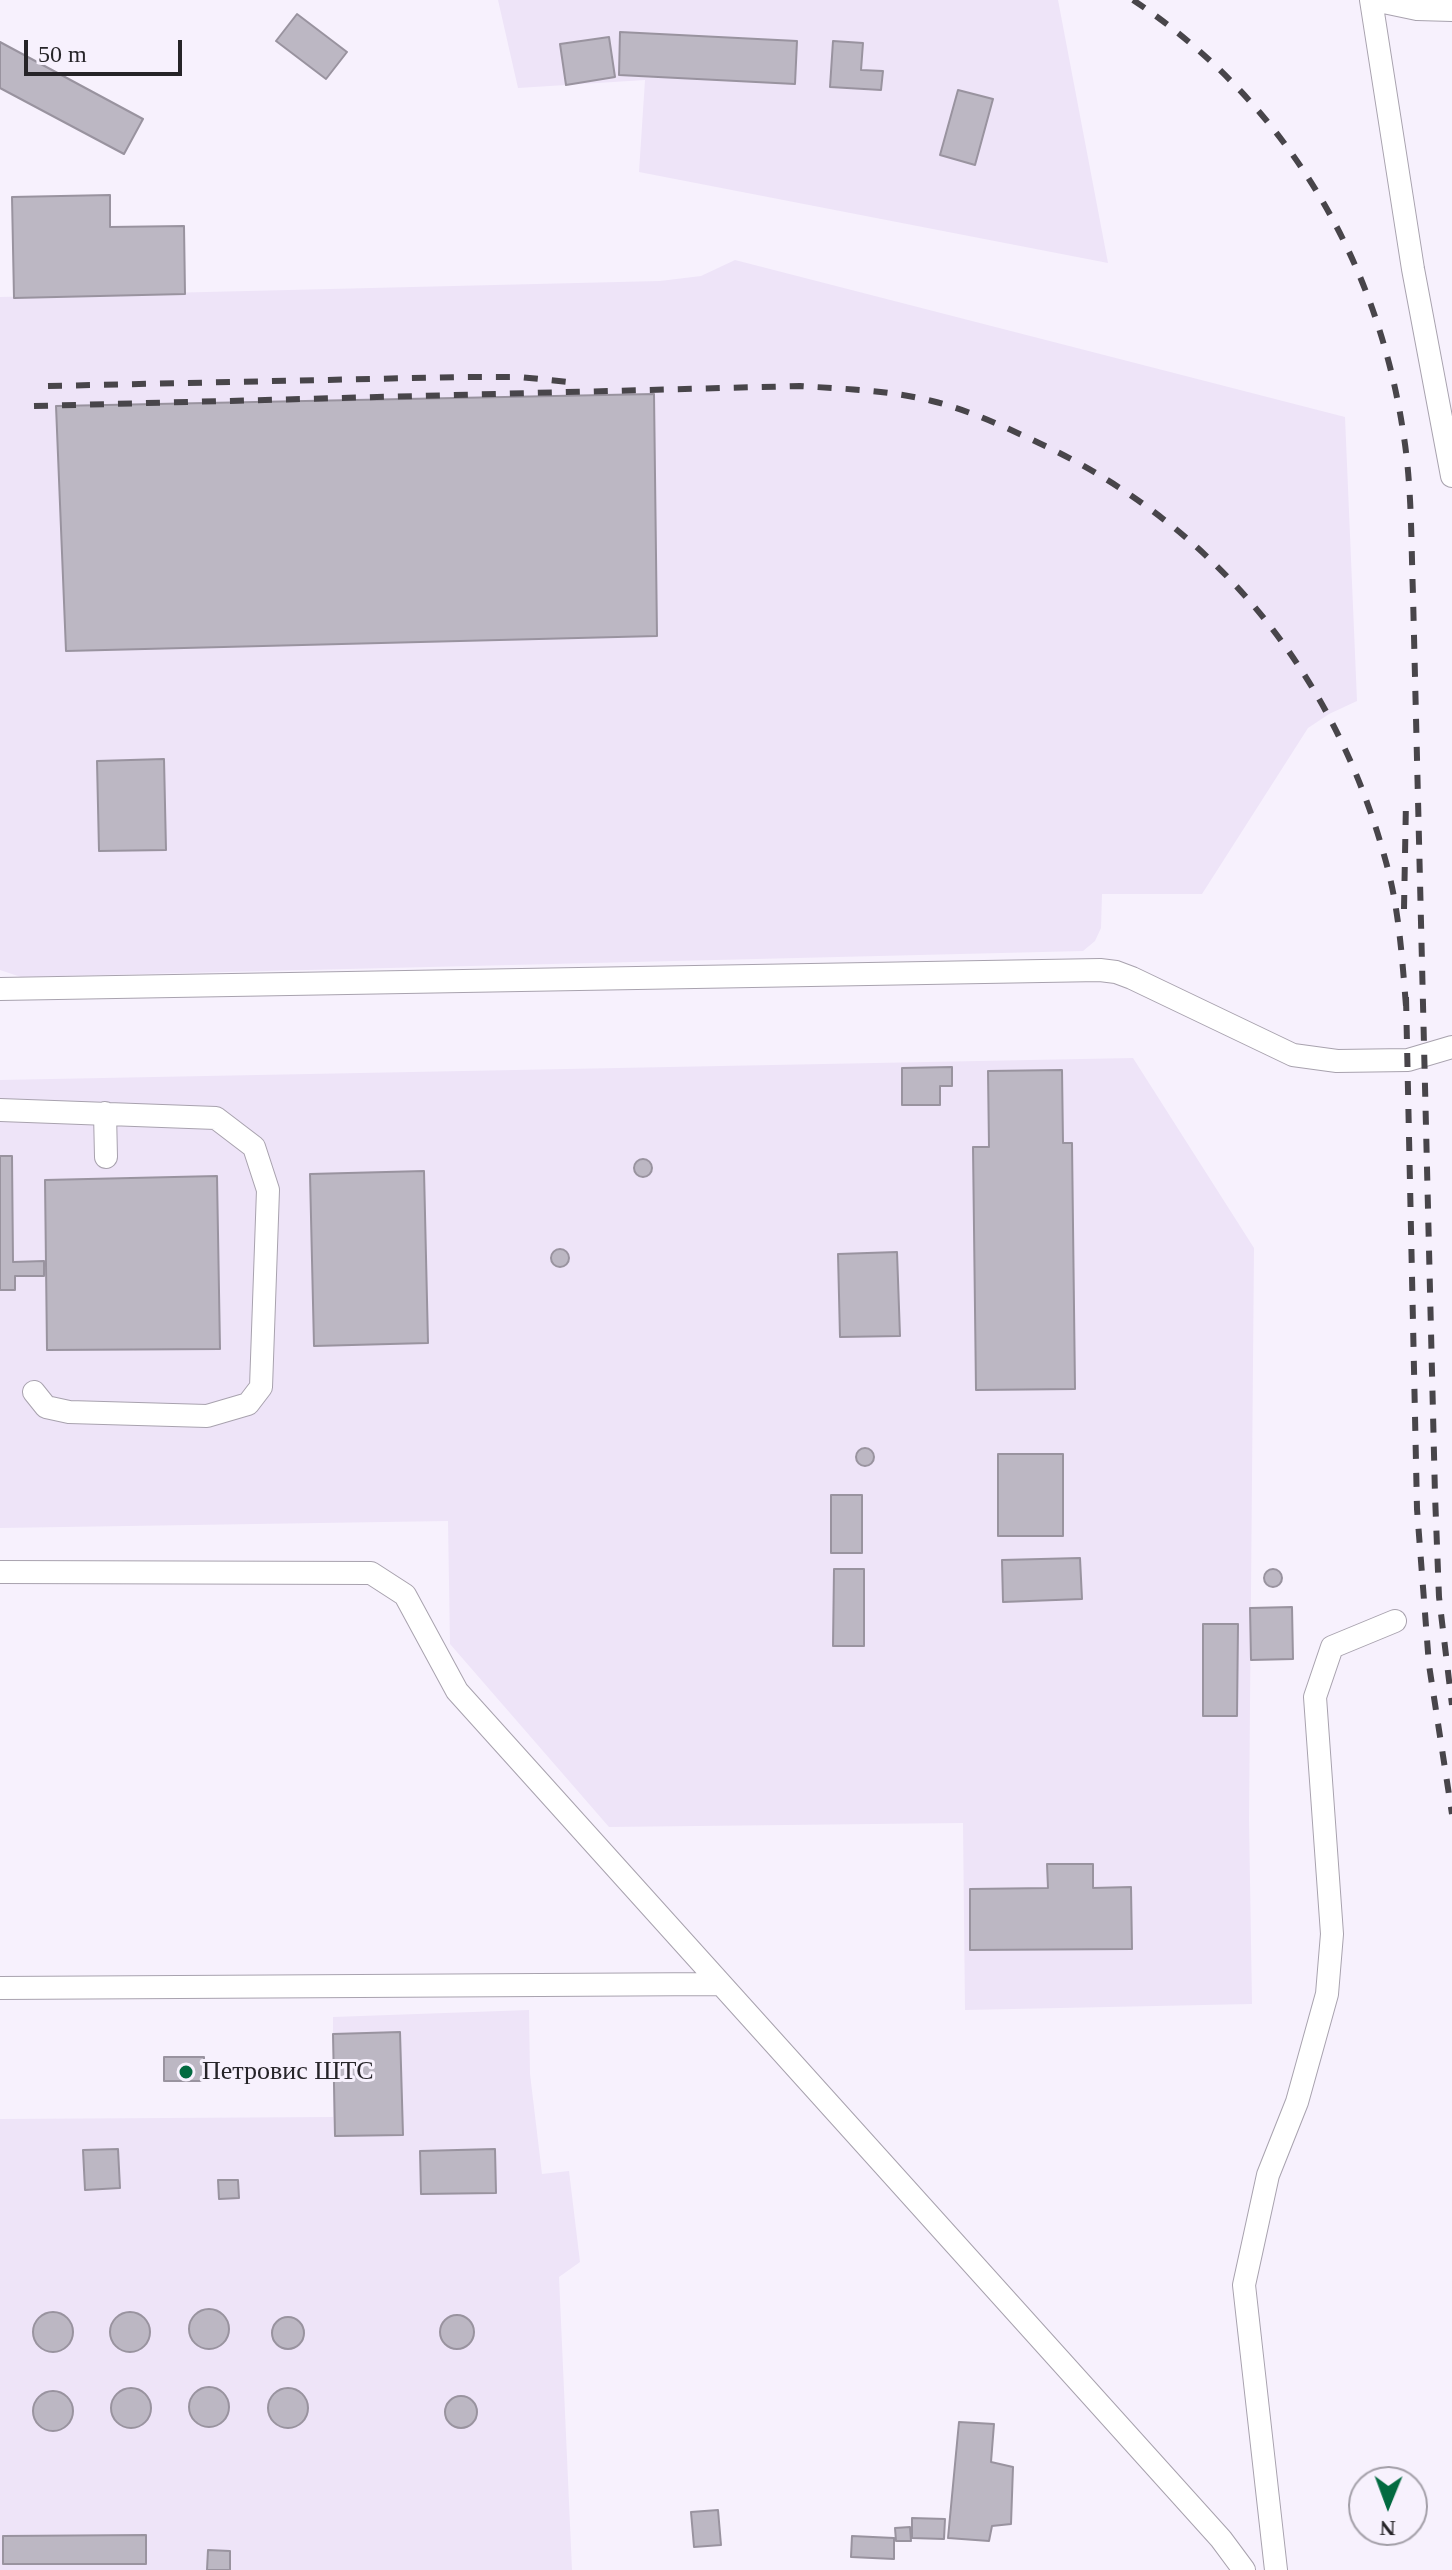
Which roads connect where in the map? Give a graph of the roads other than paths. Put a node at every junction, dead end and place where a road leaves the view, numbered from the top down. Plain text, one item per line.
1 (1372, 0) edge
2 (1452, 10) edge
3 (1452, 476) edge
4 (0, 989) edge
5 (1452, 1047) edge
6 (0, 1110) edge
7 (105, 1113) junction
8 (106, 1157) dead end
9 (34, 1392) dead end
10 (0, 1572) edge
11 (1395, 1621) dead end
12 (719, 1984) junction
13 (0, 1988) edge
14 (1244, 2570) edge
15 (1276, 2570) edge

1 - 2 street
1 - 3 street
4 - 5 street
6 - 7 street
7 - 8 street
7 - 9 street
10 - 12 street
11 - 15 street
12 - 13 street
12 - 14 street

